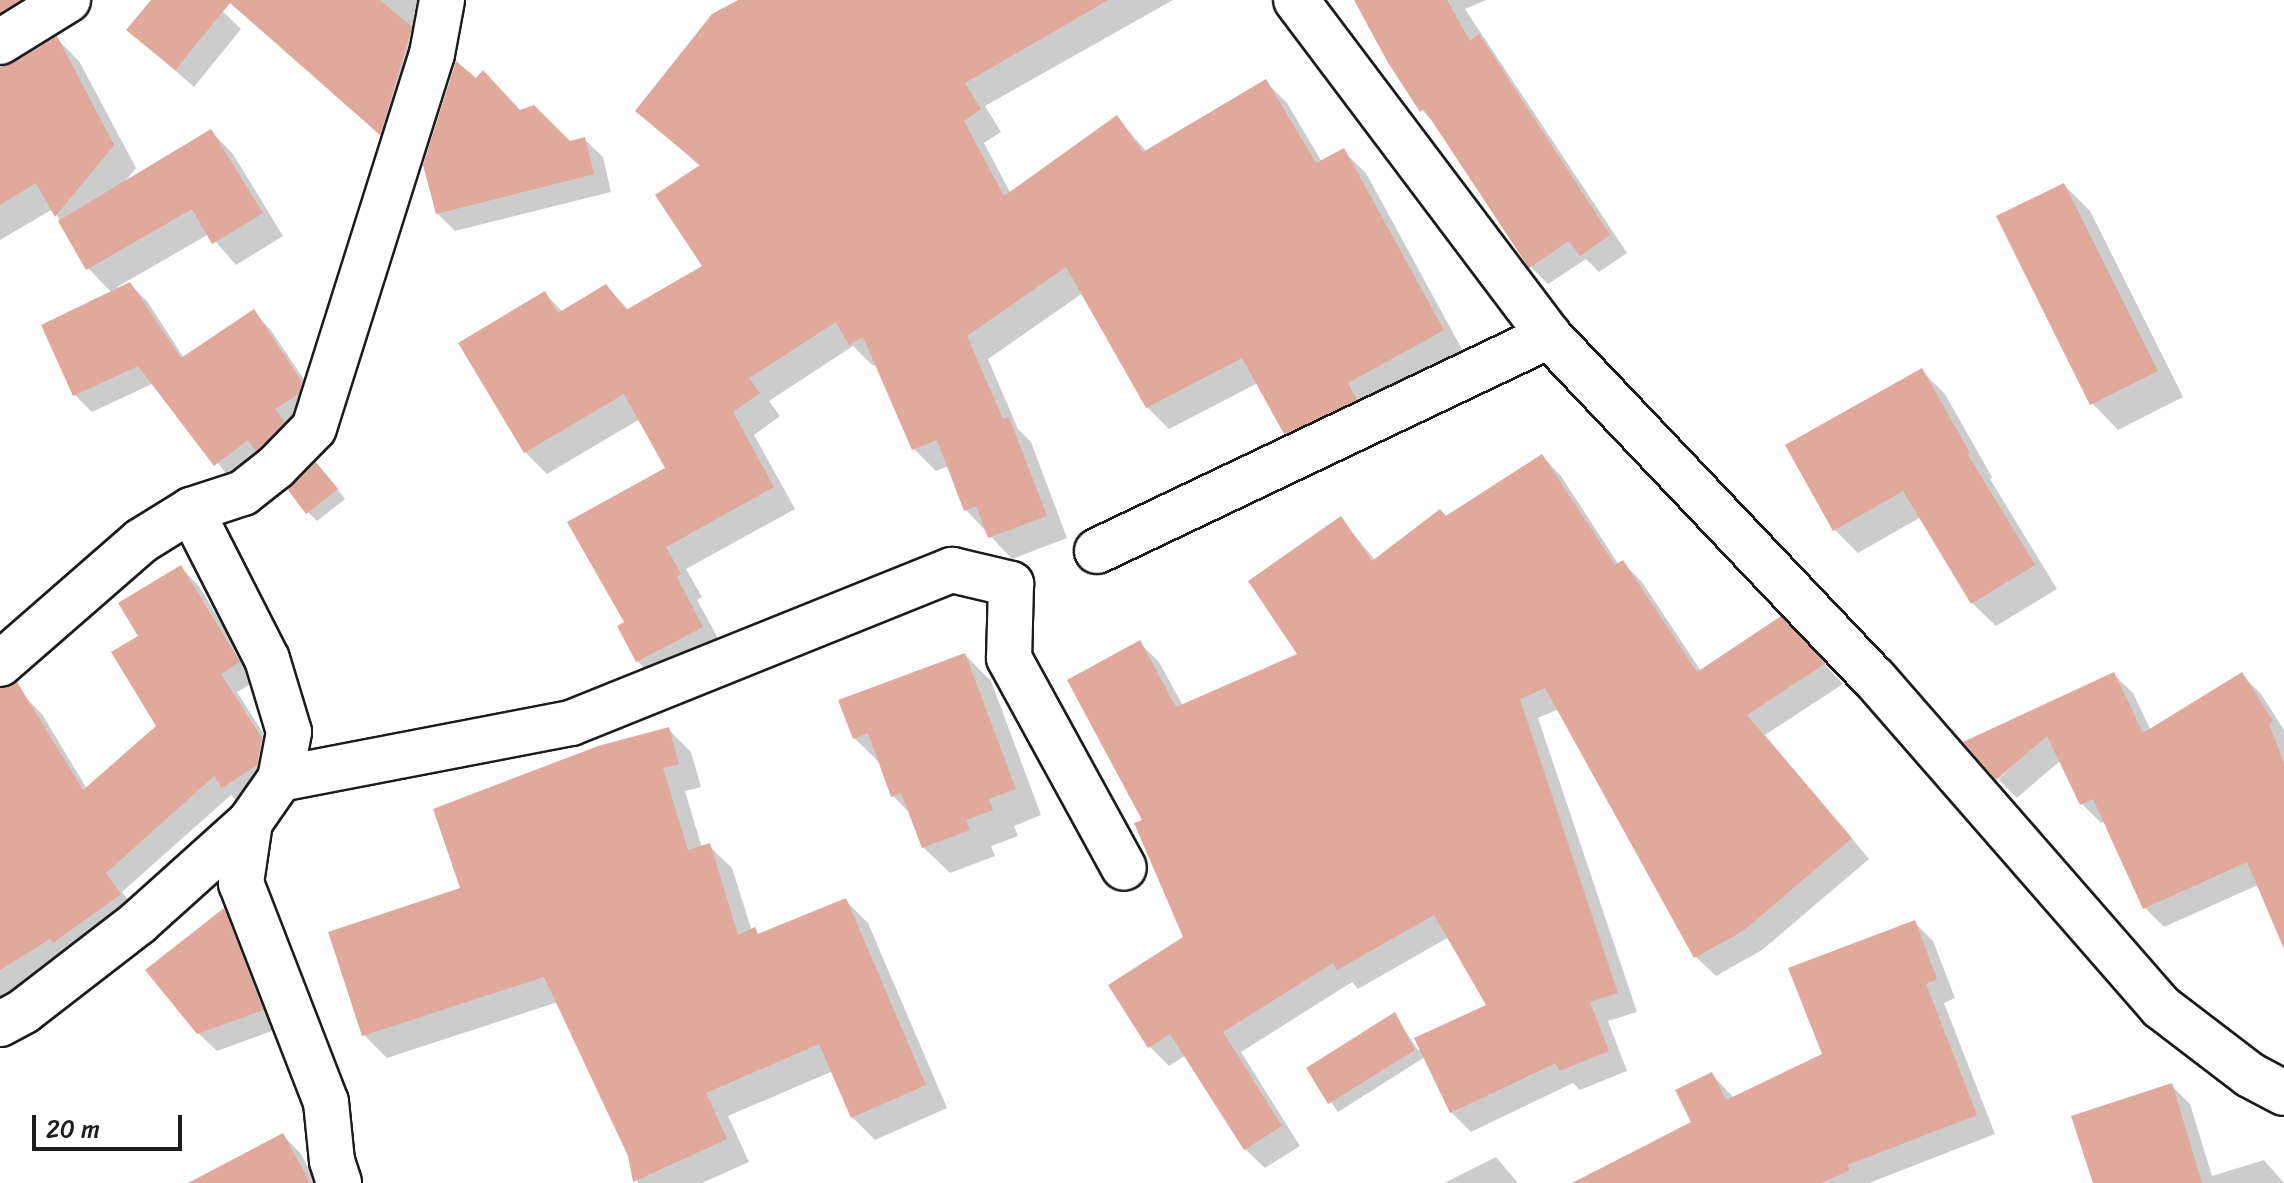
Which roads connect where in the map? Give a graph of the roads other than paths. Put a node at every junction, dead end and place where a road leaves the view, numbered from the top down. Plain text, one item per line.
1 (68, 0) edge
2 (442, 0) edge
3 (1296, 0) edge
4 (0, 42) edge
5 (1549, 336) junction
6 (191, 510) junction
7 (1097, 551) dead end
8 (0, 664) edge
9 (280, 779) junction
10 (250, 822) junction
11 (1124, 868) dead end
12 (0, 1024) edge
13 (2284, 1093) edge
14 (339, 1183) edge

1 - 4 street
2 - 6 street
3 - 5 street
5 - 7 street
5 - 13 street
6 - 8 street
6 - 9 street
9 - 10 street
9 - 11 street
10 - 12 street
10 - 14 street

